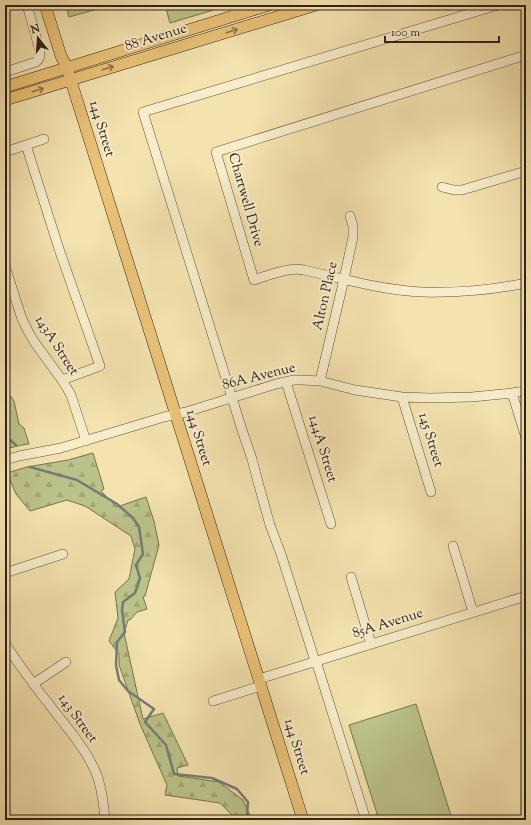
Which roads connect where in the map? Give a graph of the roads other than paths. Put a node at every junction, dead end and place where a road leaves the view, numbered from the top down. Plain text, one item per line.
1 (27, 5) edge
2 (45, 5) edge
3 (51, 5) edge
4 (269, 5) edge
5 (316, 5) edge
6 (498, 5) edge
7 (235, 10) edge
8 (526, 55) edge
9 (66, 67) junction
10 (5, 72) edge
11 (70, 80) junction
12 (5, 87) edge
13 (5, 100) edge
14 (44, 139) dead end
15 (26, 145) junction
16 (5, 152) edge
17 (526, 170) edge
18 (442, 187) dead end
19 (350, 216) dead end
20 (5, 266) edge
21 (344, 279) junction
22 (526, 283) edge
23 (62, 380) junction
24 (320, 381) junction
25 (286, 382) junction
26 (526, 391) edge
27 (512, 393) junction
28 (232, 397) junction
29 (402, 397) junction
30 (175, 414) junction
31 (526, 438) edge
32 (86, 441) junction
33 (5, 460) edge
34 (431, 492) dead end
35 (331, 524) dead end
36 (454, 546) dead end
37 (63, 554) dead end
38 (5, 573) edge
39 (350, 577) dead end
40 (526, 596) edge
41 (473, 612) junction
42 (5, 643) edge
43 (371, 644) junction
44 (315, 661) junction
45 (66, 662) dead end
46 (260, 682) junction
47 (33, 684) junction
48 (213, 701) dead end
49 (105, 820) edge
50 (303, 820) edge
51 (366, 820) edge

1 - 10 street
2 - 9 main road, 144 Street
3 - 9 main road, 144 Street
4 - 7 main road, 88 Avenue
11 -> 5 main road, 88 Avenue
6 - 28 street
7 - 9 main road, 88 Avenue
8 - 21 street, Chartwell Drive
9 - 11 main road, 144 Street
9 - 12 main road, 88 Avenue
13 -> 11 main road, 88 Avenue
11 - 30 main road, 144 Street
14 - 15 street
15 - 16 street
15 - 23 street
17 - 18 street
19 - 21 street, Alton Place
20 - 23 street, 143A Street
21 - 22 street, Chartwell Drive
21 - 24 street, Alton Place
23 - 32 street, 143A Street
24 - 25 street, 86A Avenue
24 - 29 street, 86A Avenue
25 - 28 street, 86A Avenue
25 - 35 street, 144A Street
26 - 27 street, 86A Avenue
27 - 29 street, 86A Avenue
27 - 31 street
28 - 30 street, 86A Avenue
28 - 44 street
29 - 34 street, 145 Street
30 - 32 street, 86A Avenue
30 - 46 main road, 144 Street
32 - 33 street, 86A Avenue
36 - 41 street
37 - 38 street
39 - 43 street
40 - 41 street, 85A Avenue
41 - 43 street, 85A Avenue
42 - 47 street, 143 Street
43 - 44 street, 85A Avenue
44 - 46 street, 85A Avenue
44 - 51 street
45 - 47 street
46 - 48 street, 85A Avenue
46 - 50 main road, 144 Street
47 - 49 street, 143 Street

